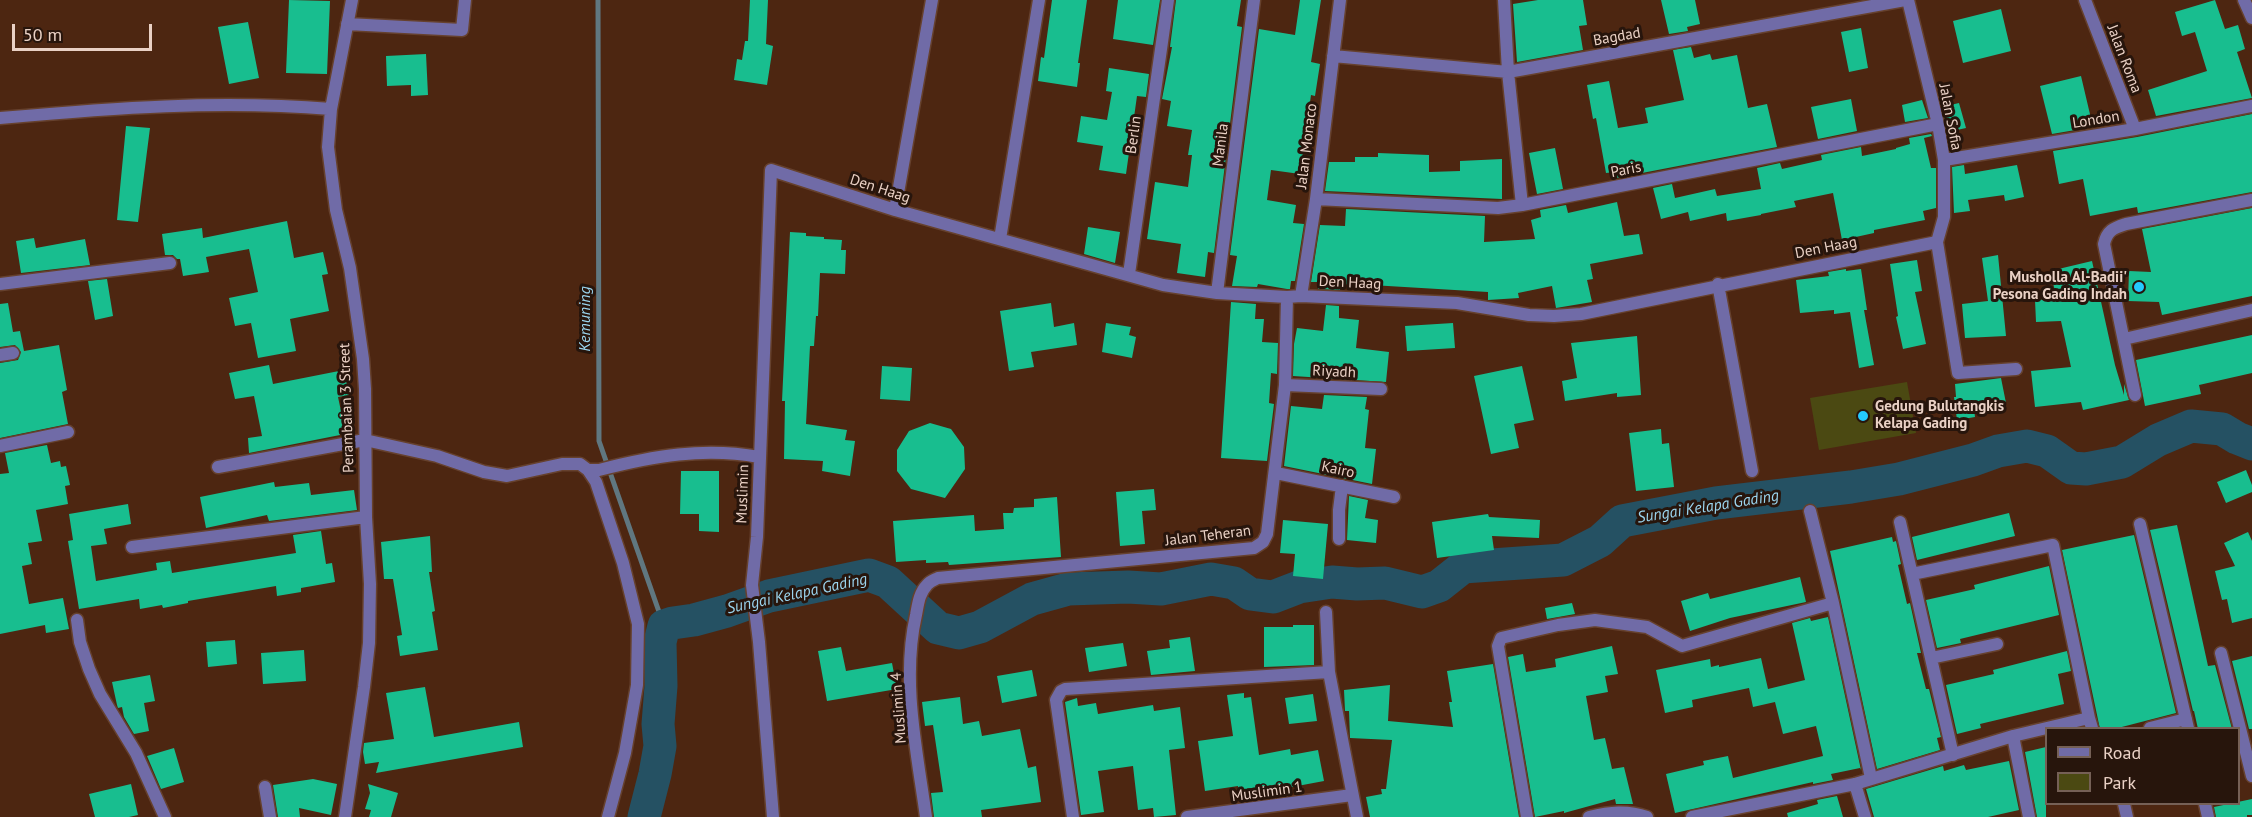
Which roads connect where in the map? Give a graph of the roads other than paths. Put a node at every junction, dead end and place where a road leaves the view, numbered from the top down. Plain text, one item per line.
1 (352, 0) edge
2 (465, 0) edge
3 (932, 0) edge
4 (1039, 0) edge
5 (1168, 0) edge
6 (1254, 0) edge
7 (1341, 0) edge
8 (1504, 0) edge
9 (1906, 0) edge
10 (2085, 0) edge
11 (2244, 0) edge
12 (2252, 18) edge
13 (347, 24) junction
14 (1333, 56) junction
15 (1508, 72) junction
16 (2252, 106) edge
17 (331, 109) junction
18 (0, 117) edge
19 (1938, 124) junction
20 (2136, 129) junction
21 (1944, 160) junction
22 (771, 170) joint
23 (1316, 200) junction
24 (2252, 200) edge
25 (1522, 205) junction
26 (895, 210) junction
27 (1000, 239) junction
28 (1937, 242) junction
29 (170, 263) dead end
30 (1129, 274) junction
31 (0, 284) edge
32 (1718, 284) junction
33 (1217, 293) junction
34 (1301, 296) junction
35 (1287, 297) junction
36 (2252, 310) edge
37 (2124, 339) junction
38 (13, 353) dead end
39 (0, 355) edge
40 (2016, 369) dead end
41 (1285, 385) junction
42 (1381, 389) dead end
43 (2135, 395) dead end
44 (68, 432) dead end
45 (365, 440) junction
46 (0, 446) edge
47 (759, 457) junction
48 (218, 467) dead end
49 (594, 470) junction
50 (1752, 471) dead end
51 (1276, 472) junction
52 (1342, 486) junction
53 (1394, 497) dead end
54 (1810, 511) dead end
55 (366, 517) junction
56 (1900, 522) dead end
57 (2140, 524) dead end
58 (1339, 539) dead end
59 (132, 547) dead end
60 (1912, 574) junction
61 (920, 597) joint
62 (1833, 603) junction
63 (1326, 612) dead end
64 (77, 620) dead end
65 (1997, 644) dead end
66 (2222, 653) dead end
67 (1931, 658) junction
68 (1329, 672) junction
69 (2090, 723) edge
70 (2187, 724) edge
71 (2066, 727) edge
72 (2165, 727) edge
73 (2045, 731) edge
74 (2013, 736) junction
75 (1953, 755) junction
76 (2252, 776) edge
77 (1871, 778) junction
78 (1855, 784) junction
79 (265, 788) dead end
80 (1352, 795) junction
81 (1239, 814) edge
82 (1706, 815) edge
83 (165, 817) edge
84 (270, 817) edge
85 (345, 817) edge
86 (608, 817) edge
87 (773, 817) edge
88 (926, 817) edge
89 (1073, 817) edge
90 (1187, 817) edge
91 (1357, 817) edge
92 (1527, 817) edge
93 (1589, 817) edge
94 (1647, 817) edge
95 (1692, 817) edge
96 (1865, 817) edge
97 (2028, 817) edge

1 - 13 street, Perambaian 3 Street
2 - 13 street
3 - 26 street
4 - 27 street
5 - 30 street, Berlin
6 - 33 street, Manila
7 - 14 street, Jalan Monaco
8 - 15 street
9 - 15 street, Bagdad
9 - 19 street, Jalan Sofia
10 - 20 street, Jalan Roma
11 - 12 street
13 - 17 street, Perambaian 3 Street
14 - 15 street, Bagdad
14 - 23 street, Jalan Monaco
15 - 25 street
16 - 20 street, London
17 - 18 street
17 - 45 street, Perambaian 3 Street
19 - 21 street, Jalan Sofia
19 - 25 street, Paris
20 - 21 street, London
21 - 28 street, Jalan Sofia
22 - 26 street, Den Haag
22 - 47 street, Muslimin
23 - 25 street, Paris
23 - 34 street, Jalan Monaco
24 - 37 street
26 - 27 street, Den Haag
27 - 30 street, Den Haag
28 - 32 street, Den Haag
28 - 40 street
29 - 31 street
30 - 33 street, Den Haag
32 - 34 street, Den Haag
32 - 50 street
33 - 35 street, Den Haag
34 - 35 street, Den Haag
35 - 41 street, Jalan Teheran
36 - 37 street
37 - 43 street
38 - 39 street
41 - 42 street, Riyadh
41 - 51 street, Jalan Teheran
44 - 46 street
45 - 48 street
45 - 49 street
45 - 55 street, Perambaian 3 Street
47 - 49 street
47 - 87 street, Muslimin
49 - 86 street
51 - 52 street, Kairo
51 - 61 street, Jalan Teheran
52 - 53 street, Kairo
52 - 58 street
54 - 62 street
55 - 59 street
55 - 85 street, Perambaian 3 Street
56 - 60 street
57 - 70 street
60 - 67 street
60 - 69 street
61 - 88 street, Muslimin 4
62 - 77 street
62 - 92 street
63 - 68 street
64 - 83 street
65 - 67 street
66 - 76 street
67 - 75 street
68 - 80 street
68 - 89 street
69 - 71 street
70 - 72 street
73 - 74 street
74 - 75 street
74 - 97 street
75 - 77 street
77 - 78 street
78 - 82 street
78 - 96 street
79 - 84 street
80 - 81 street, Muslimin 1
80 - 91 street
81 - 90 street, Muslimin 1
82 - 95 street
93 - 94 street

